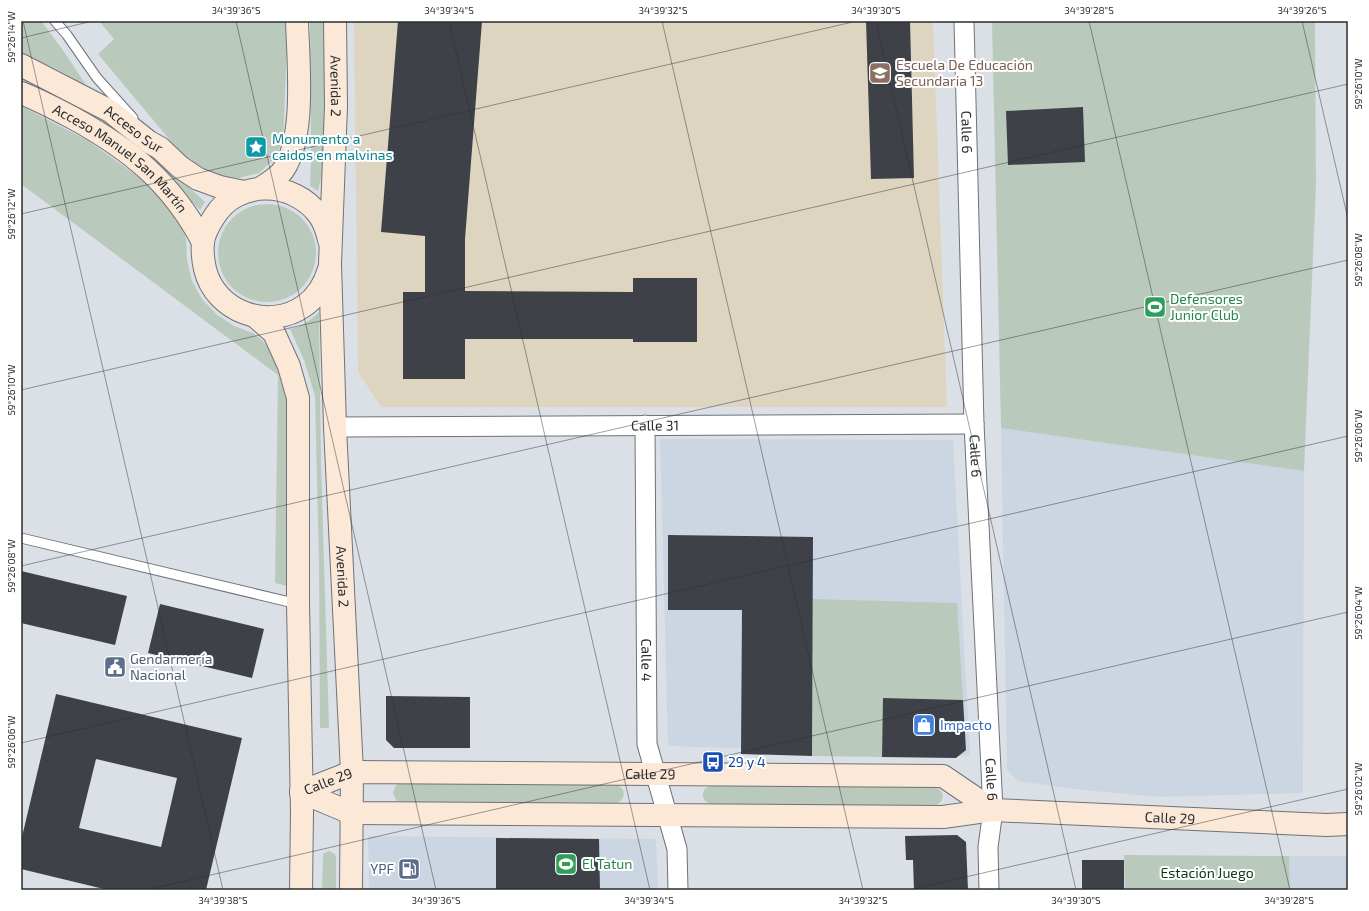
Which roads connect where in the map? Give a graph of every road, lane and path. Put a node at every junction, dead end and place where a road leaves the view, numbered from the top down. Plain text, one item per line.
1 (55, 21) edge
2 (297, 21) edge
3 (335, 21) edge
4 (964, 21) edge
5 (21, 65) edge
6 (21, 92) edge
7 (160, 148) junction
8 (252, 190) junction
9 (203, 242) junction
10 (331, 255) junction
11 (256, 317) junction
12 (974, 424) junction
13 (645, 425) junction
14 (335, 427) junction
15 (21, 538) edge
16 (298, 604) junction
17 (352, 772) junction
18 (656, 774) junction
19 (301, 792) junction
20 (993, 810) junction
21 (351, 813) junction
22 (668, 815) junction
23 (1348, 824) edge
24 (301, 890) edge
25 (351, 890) edge
26 (678, 890) edge
27 (989, 890) edge

1 - 7 lane
2 - 8 main road, Avenida 2
3 - 10 main road, Avenida 2
4 - 12 street, Calle 6
5 - 7 main road, Acceso Sur
6 - 9 main road, Acceso Manuel San Martín
7 - 8 main road, Acceso Sur
8 - 9 main road, Avenida 2
8 - 10 main road, Avenida 2
9 - 11 main road, Avenida 2
10 - 11 main road, Avenida 2
10 - 14 main road, Avenida 2
11 - 16 main road, Avenida 2
12 - 13 street, Calle 31
12 - 20 street, Calle 6
13 - 14 street, Calle 31
13 - 18 street, Calle 4
14 - 17 main road, Avenida 2
15 - 16 lane
16 - 19 main road, Avenida 2
17 - 18 main road, Calle 29
17 - 19 main road, Calle 29
17 - 21 main road, Avenida 2
18 - 20 main road, Calle 29
18 - 22 street, Calle 4
19 - 21 main road, Calle 29
19 - 24 main road, Avenida 2
20 - 22 main road, Calle 29
20 - 23 main road, Calle 29
20 - 27 street, Calle 6
21 - 22 main road, Calle 29
21 - 25 main road, Avenida 2
22 - 26 street, Calle 4

